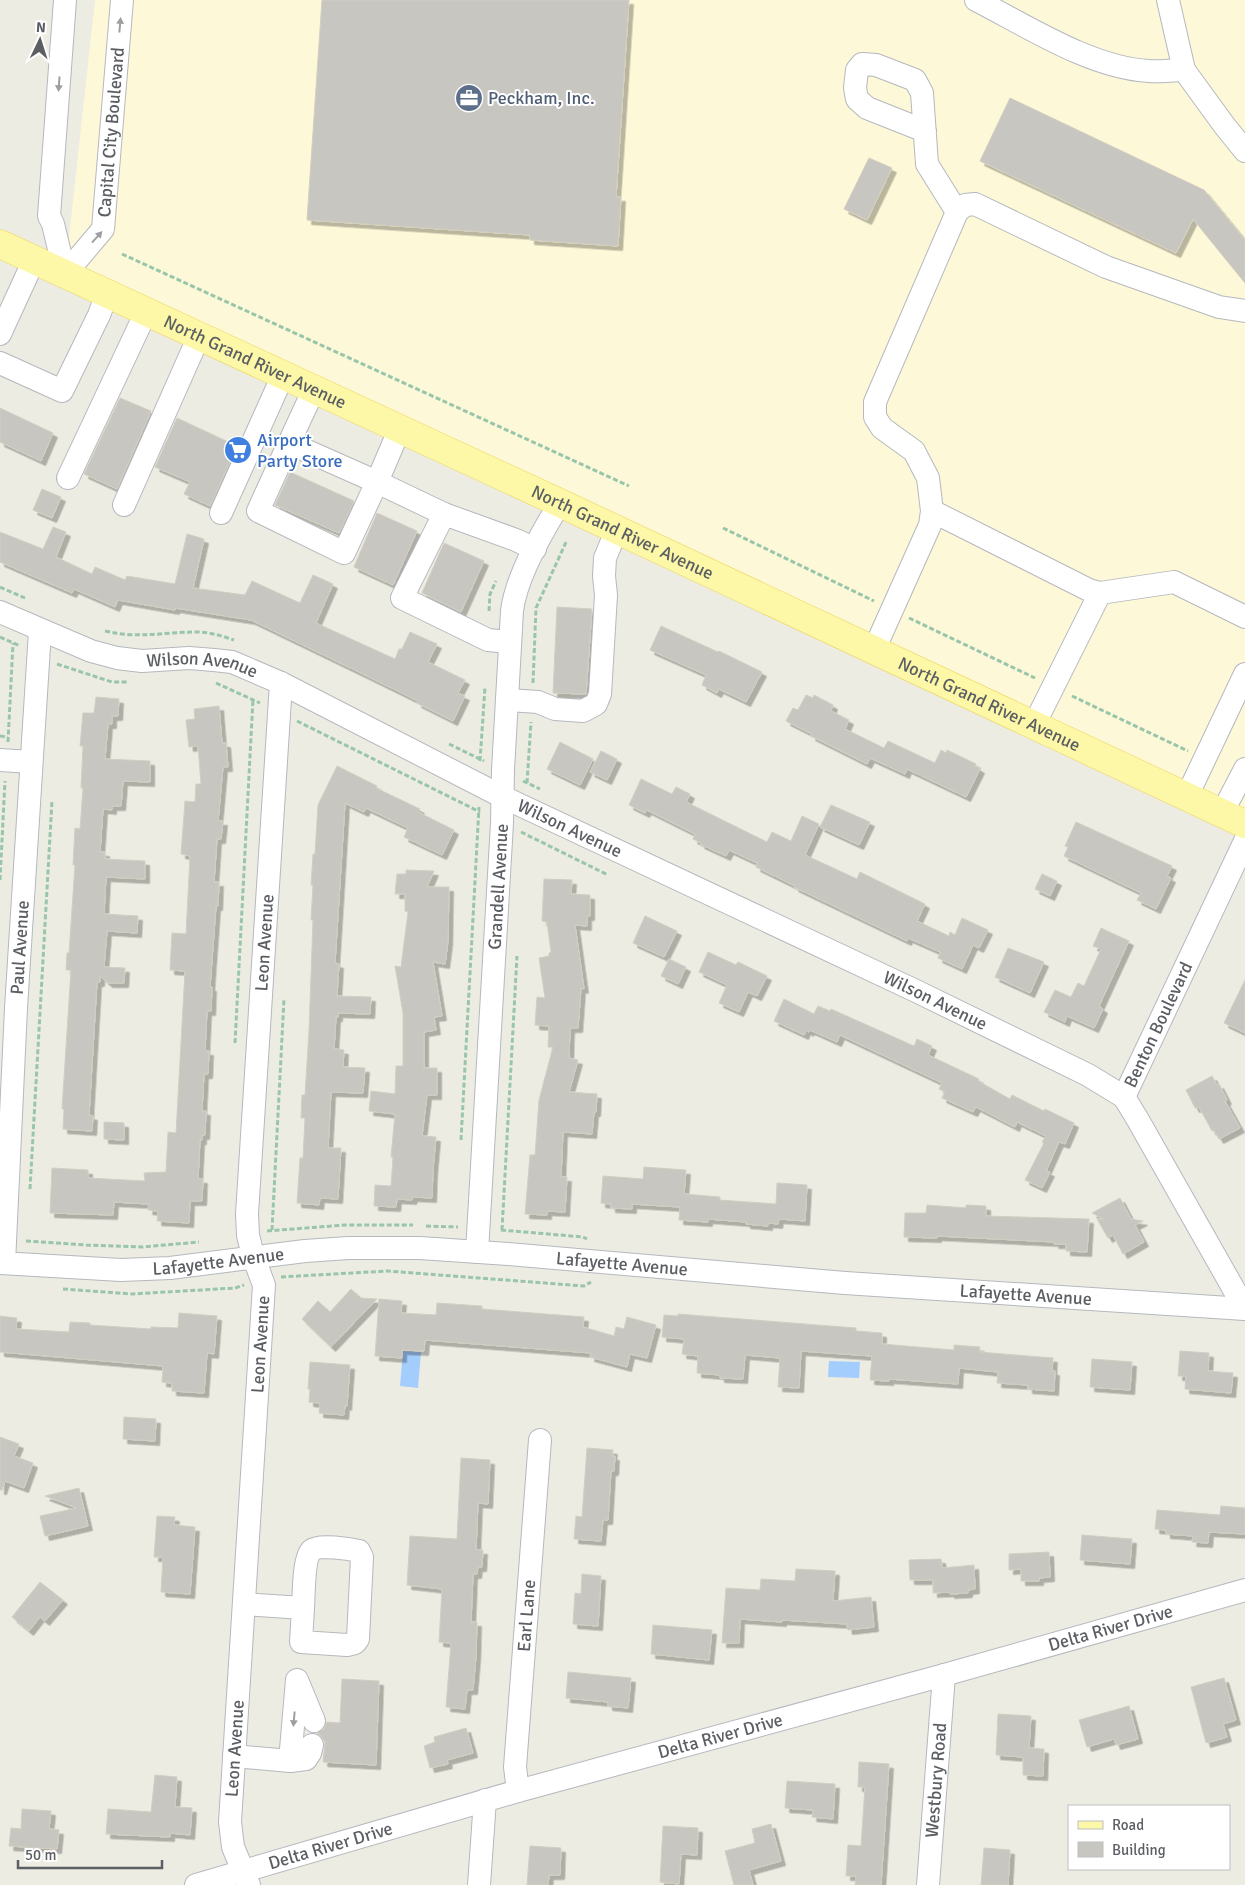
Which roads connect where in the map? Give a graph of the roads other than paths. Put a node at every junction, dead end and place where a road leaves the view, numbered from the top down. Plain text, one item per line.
1 (65, 0) edge
2 (122, 0) edge
3 (976, 0) edge
4 (1168, 0) edge
5 (1184, 70) junction
6 (925, 131) dead end
7 (1245, 151) edge
8 (956, 212) junction
9 (0, 244) edge
10 (34, 260) junction
11 (65, 274) junction
12 (108, 294) junction
13 (1245, 311) edge
14 (146, 312) junction
15 (0, 334) edge
16 (199, 336) junction
17 (0, 363) edge
18 (284, 375) junction
19 (314, 389) junction
20 (400, 428) junction
21 (289, 443) junction
22 (68, 478) dead end
23 (377, 482) junction
24 (560, 503) junction
25 (124, 505) dead end
26 (932, 511) junction
27 (221, 514) dead end
28 (444, 514) junction
29 (617, 529) junction
30 (535, 549) junction
31 (1100, 593) junction
32 (0, 612) edge
33 (1245, 616) edge
34 (40, 631) junction
35 (509, 642) junction
36 (874, 650) junction
37 (1245, 674) edge
38 (281, 682) junction
39 (507, 700) junction
40 (1034, 725) junction
41 (0, 760) edge
42 (31, 762) junction
43 (1245, 769) edge
44 (1187, 796) junction
45 (503, 797) junction
46 (1233, 818) edge
47 (1245, 841) edge
48 (8, 1008) edge
49 (1124, 1097) junction
50 (477, 1252) junction
51 (253, 1256) junction
52 (2, 1263) edge
53 (1245, 1309) edge
54 (540, 1440) dead end
55 (1245, 1590) edge
56 (244, 1604) junction
57 (303, 1608) junction
58 (301, 1642) junction
59 (944, 1675) junction
60 (297, 1680) junction
61 (314, 1721) dead end
62 (312, 1745) dead end
63 (234, 1756) junction
64 (290, 1761) junction
65 (518, 1791) junction
66 (485, 1800) junction
67 (246, 1878) edge
68 (196, 1885) edge
69 (479, 1885) edge
70 (928, 1885) edge

1 -> 11 street
11 -> 2 street, Capital City Boulevard
3 - 5 street
4 - 5 street
5 - 7 street
6 - 8 street
8 - 13 street
8 - 26 street
9 - 10 main road, North Grand River Avenue
10 - 11 main road, North Grand River Avenue
10 - 15 street
11 - 12 main road, North Grand River Avenue
12 - 14 main road, North Grand River Avenue
12 - 17 street
14 - 16 main road, North Grand River Avenue
14 - 22 street
16 - 18 main road, North Grand River Avenue
16 - 25 street
18 - 19 main road, North Grand River Avenue
18 - 27 street
19 - 20 main road, North Grand River Avenue
19 - 21 street
20 - 23 street
20 - 24 main road, North Grand River Avenue
21 - 23 street
21 - 23 street
23 - 28 street
24 - 29 main road, North Grand River Avenue
24 - 30 street, Grandell Avenue
26 - 31 street
26 - 36 street
28 - 30 street
28 - 35 street
29 - 36 main road, North Grand River Avenue
29 - 39 street
30 - 35 street, Grandell Avenue
31 - 33 street
31 - 40 street
32 - 34 street, Wilson Avenue
34 - 38 street, Wilson Avenue
34 - 42 street, Paul Avenue
35 - 39 street, Grandell Avenue
36 - 40 main road, North Grand River Avenue
37 - 44 street
38 - 45 street, Wilson Avenue
38 - 51 street, Leon Avenue
39 - 45 street, Grandell Avenue
40 - 44 main road, North Grand River Avenue
41 - 42 street
42 - 48 street, Paul Avenue
43 - 46 street
44 - 46 main road, North Grand River Avenue
45 - 49 street, Wilson Avenue
45 - 50 street, Grandell Avenue
47 - 49 street, Benton Boulevard
48 - 52 street, Paul Avenue
49 - 53 street, Benton Boulevard
50 - 51 street, Lafayette Avenue
50 - 53 street, Lafayette Avenue
51 - 52 street, Lafayette Avenue
51 - 56 street, Leon Avenue
54 - 65 street, Earl Lane
55 - 59 street, Delta River Drive
56 - 57 street
56 - 63 street, Leon Avenue
57 - 58 street
57 - 58 street
58 - 60 street
59 - 65 street, Delta River Drive
59 - 70 street, Westbury Road
60 - 61 street
60 -> 64 street
62 - 64 street
63 - 64 street
63 - 67 street, Leon Avenue
65 - 66 street, Delta River Drive
66 - 67 street, Delta River Drive
66 - 69 street
67 - 68 street, Delta River Drive

